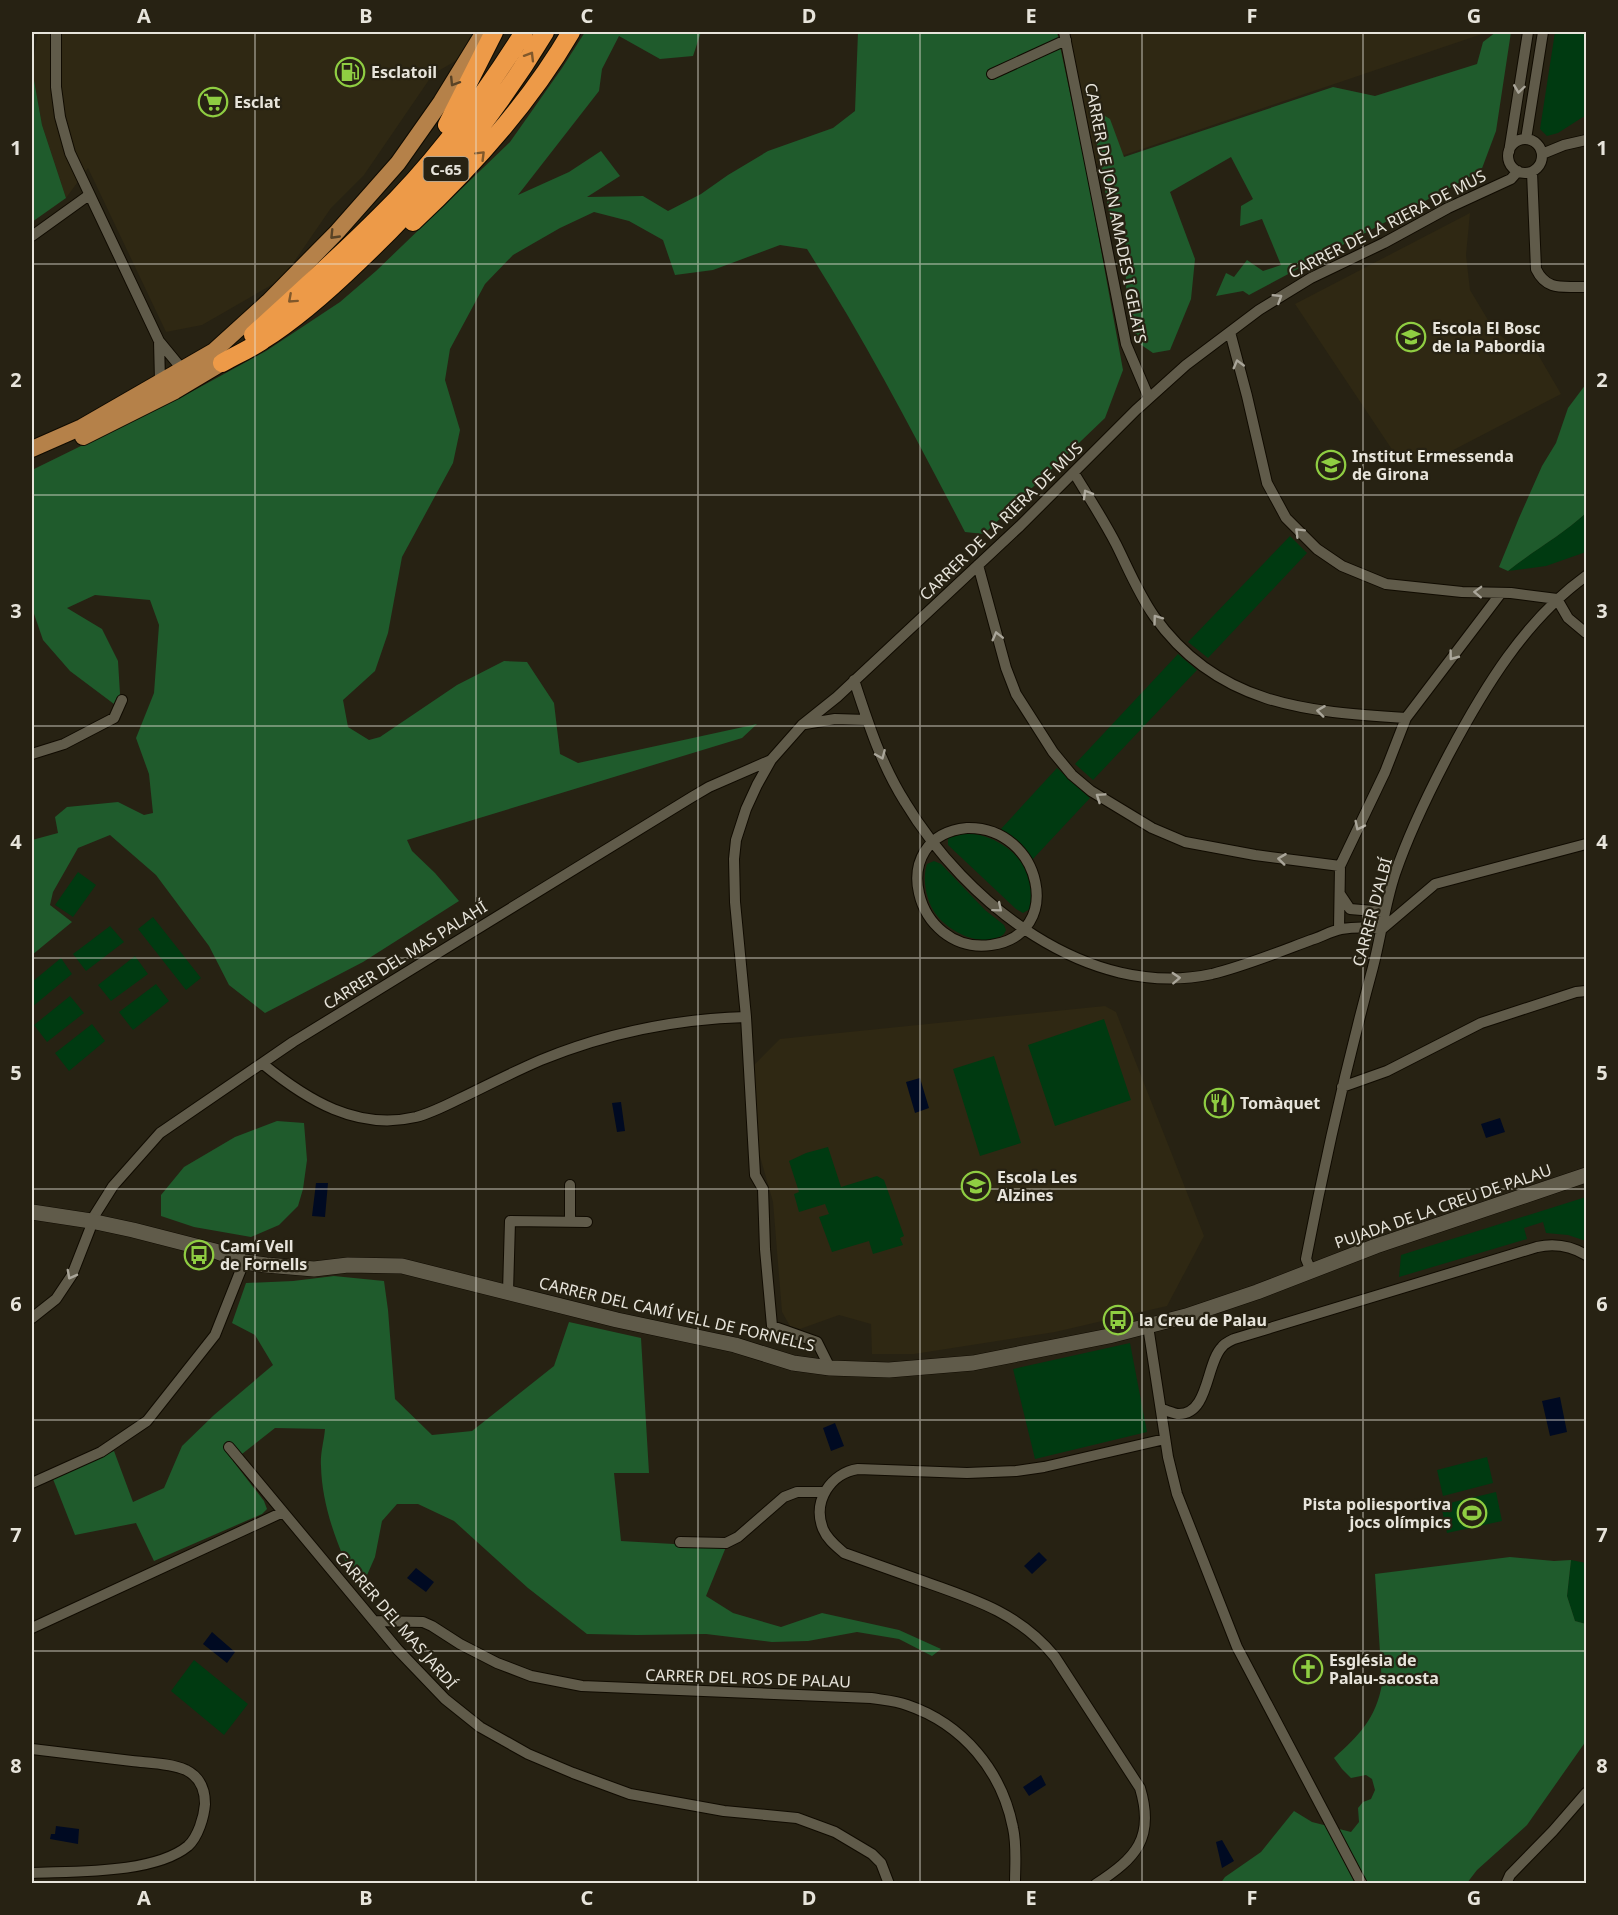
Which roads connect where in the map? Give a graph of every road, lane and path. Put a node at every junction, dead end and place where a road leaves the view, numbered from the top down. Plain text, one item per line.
1 (56, 32) edge
2 (484, 32) edge
3 (494, 32) edge
4 (524, 32) edge
5 (545, 32) edge
6 (571, 32) edge
7 (1528, 32) edge
8 (1543, 32) edge
9 (1065, 36) edge
10 (992, 74) dead end
11 (1526, 139) junction
12 (1587, 140) edge
13 (1509, 152) junction
14 (1542, 154) junction
15 (1518, 171) junction
16 (1532, 172) junction
17 (89, 195) junction
18 (365, 230) junction
19 (32, 236) edge
20 (1587, 287) edge
21 (328, 291) junction
22 (1230, 332) junction
23 (159, 341) junction
24 (222, 363) junction
25 (182, 369) junction
26 (160, 381) junction
27 (1149, 398) junction
28 (32, 449) edge
29 (32, 461) edge
30 (1074, 473) junction
31 (978, 565) junction
32 (1587, 576) edge
33 (1501, 593) junction
34 (1557, 599) junction
35 (1587, 633) edge
36 (854, 681) junction
37 (122, 700) dead end
38 (1406, 718) junction
39 (867, 720) junction
40 (802, 725) junction
41 (32, 754) edge
42 (771, 760) junction
43 (931, 840) junction
44 (1587, 844) edge
45 (1340, 866) junction
46 (1340, 894) junction
47 (1385, 912) junction
48 (1024, 928) junction
49 (1339, 929) junction
50 (1382, 929) junction
51 (1587, 991) edge
52 (746, 1017) junction
53 (263, 1064) junction
54 (1342, 1087) junction
55 (1587, 1175) edge
56 (570, 1185) dead end
57 (32, 1212) edge
58 (91, 1221) junction
59 (570, 1222) junction
60 (587, 1222) dead end
61 (1587, 1255) edge
62 (243, 1262) junction
63 (1311, 1271) junction
64 (508, 1292) junction
65 (32, 1318) edge
66 (1148, 1326) junction
67 (830, 1368) junction
68 (1161, 1408) junction
69 (1165, 1439) junction
70 (229, 1447) dead end
71 (32, 1483) edge
72 (824, 1492) junction
73 (283, 1512) junction
74 (680, 1542) dead end
75 (374, 1621) junction
76 (32, 1628) edge
77 (32, 1749) edge
78 (1587, 1793) edge
79 (32, 1873) edge
80 (889, 1884) edge
81 (1015, 1884) edge
82 (1096, 1884) edge
83 (1362, 1884) edge
84 (1506, 1884) edge

1 - 17 street
2 -> 25 main road
3 - 18 highway
4 - 18 highway, C-65
21 -> 5 highway, C-65
21 -> 6 highway
7 -> 13 street
8 - 11 street
9 - 10 street
9 - 27 street, CARRER DE JOAN AMADES I GELATS
11 - 13 street
11 - 14 street
12 - 14 street
13 - 15 street
14 - 16 street
15 - 16 street
22 -> 15 street, CARRER DE LA RIERA DE MUS
16 - 20 street
17 - 19 street
17 - 23 street
18 -> 24 highway, C-65
21 - 24 highway, C-65
22 - 27 street, CARRER DE LA RIERA DE MUS
33 -> 22 street
23 - 25 street
23 - 26 street
24 - 29 main road, C-65
25 - 26 main road
26 - 28 main road
27 - 30 street, CARRER DE LA RIERA DE MUS
30 - 31 street, CARRER DE LA RIERA DE MUS
38 -> 30 street
31 - 36 street, CARRER DE LA RIERA DE MUS
45 -> 31 street
32 - 34 street, CARRER D'ALBÍ
33 - 34 street
33 -> 38 street, CARRER D'ALBÍ
34 - 35 street
34 - 47 street, CARRER D'ALBÍ
36 - 39 street
36 - 40 street, CARRER DE LA RIERA DE MUS
37 - 41 street
38 -> 45 street, CARRER D'ALBÍ
39 - 40 street
39 -> 43 street
40 - 42 street, CARRER DE LA RIERA DE MUS
42 - 52 street, CARRER DE LA RIERA DE MUS
42 - 53 street, CARRER DEL MAS PALAHÍ
43 -> 48 street
43 - 48 street
43 - 48 street
44 - 50 street
45 - 46 street, CARRER D'ALBÍ
46 - 47 street
46 - 49 street, CARRER D'ALBÍ
47 - 50 street, CARRER D'ALBÍ
48 -> 49 street
49 - 50 street
50 - 54 street, CARRER D'ALBÍ
51 - 54 street
52 - 53 street
52 - 67 street, CARRER DE LA RIERA DE MUS
53 - 58 street, CARRER DEL MAS PALAHÍ
54 - 63 street, CARRER D'ALBÍ
55 - 63 street, PUJADA DE LA CREU DE PALAU
56 - 59 street
57 - 58 street, CARRER DEL CAMÍ VELL DE FORNELLS
58 - 62 street, CARRER DEL CAMÍ VELL DE FORNELLS
58 -> 65 street, CARRER DEL MAS PALAHÍ
59 - 60 street
59 - 64 street
61 - 68 street
62 - 64 street, CARRER DEL CAMÍ VELL DE FORNELLS
62 - 71 street
63 - 66 street, CARRER DEL CAMÍ VELL DE FORNELLS
64 - 67 street, CARRER DEL CAMÍ VELL DE FORNELLS
66 - 67 street, CARRER DEL CAMÍ VELL DE FORNELLS
66 - 68 street
68 - 69 street
69 - 72 street
69 - 83 street
70 - 73 street, CARRER DEL MAS JARDÍ
72 - 74 street
72 - 82 street
73 - 75 street, CARRER DEL MAS JARDÍ
73 - 76 street
75 - 80 street, CARRER DEL MAS JARDÍ
75 - 81 street, CARRER DEL ROS DE PALAU
77 - 79 street
78 - 84 street

